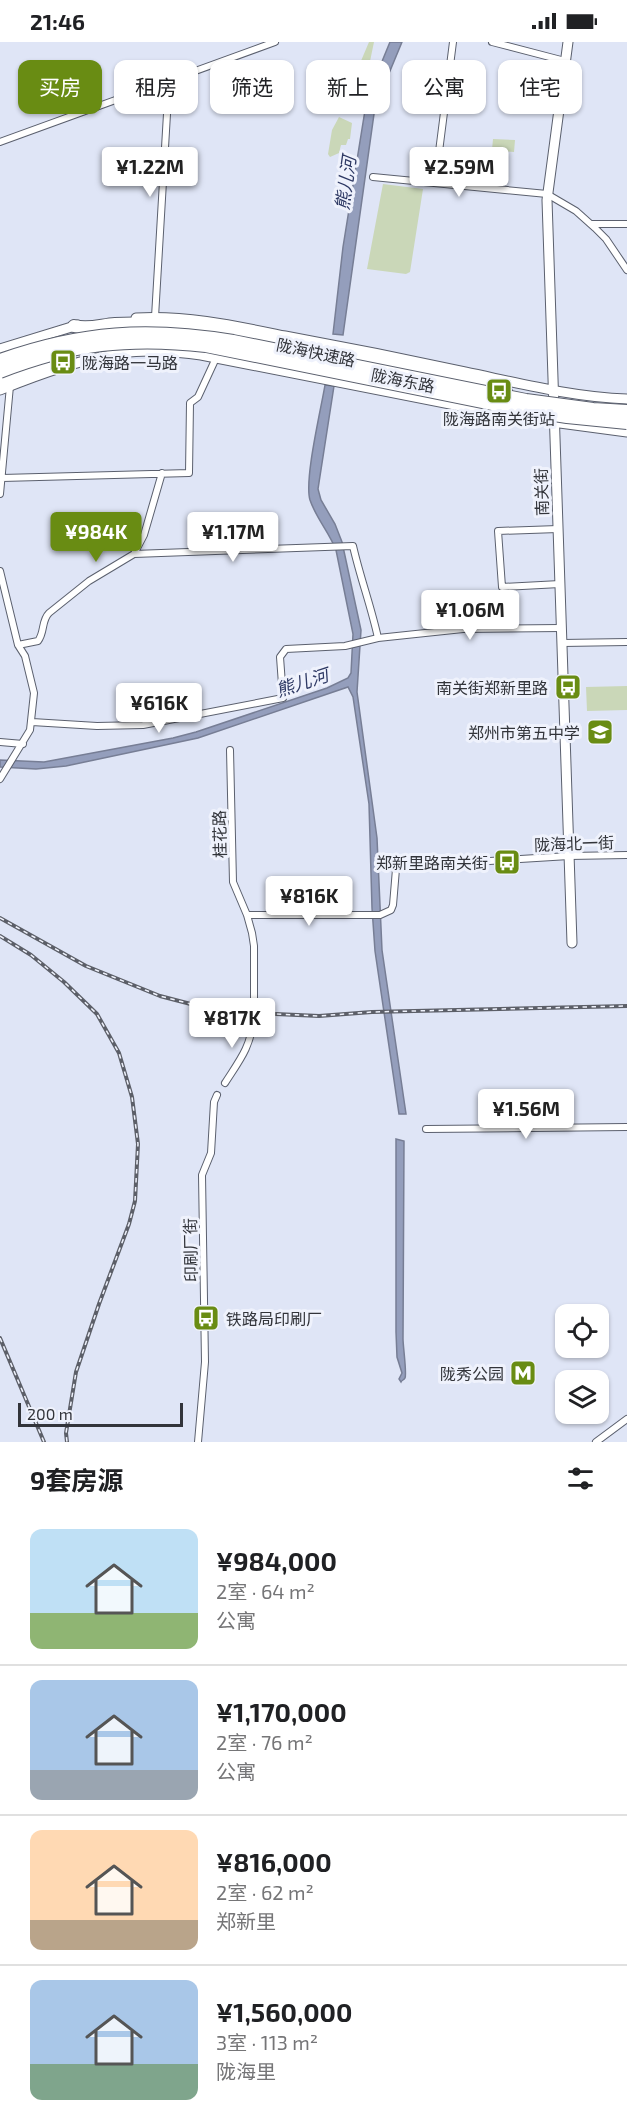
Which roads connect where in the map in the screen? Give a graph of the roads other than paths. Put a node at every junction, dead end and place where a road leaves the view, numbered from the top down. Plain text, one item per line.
1 (275, 42) edge
2 (453, 42) edge
3 (492, 42) edge
4 (568, 42) edge
5 (561, 60) edge
6 (565, 60) edge
7 (198, 70) edge
8 (114, 100) edge
9 (167, 114) edge
10 (558, 114) edge
11 (0, 142) edge
12 (373, 177) dead end
13 (435, 183) junction
14 (547, 194) junction
15 (627, 224) edge
16 (591, 225) junction
17 (627, 270) edge
18 (155, 317) junction
19 (74, 326) junction
20 (108, 344) junction
21 (0, 349) edge
22 (216, 358) junction
23 (0, 360) edge
24 (0, 372) edge
25 (5, 383) edge
26 (0, 390) edge
27 (553, 390) junction
28 (627, 399) edge
29 (526, 400) junction
30 (627, 411) edge
31 (627, 423) edge
32 (554, 424) junction
33 (627, 432) edge
34 (162, 473) junction
35 (2, 478) junction
36 (0, 494) edge
37 (558, 529) junction
38 (134, 554) junction
39 (0, 571) edge
40 (560, 584) junction
41 (561, 627) junction
42 (378, 638) junction
43 (627, 642) edge
44 (562, 643) junction
45 (18, 645) junction
46 (32, 722) junction
47 (0, 741) edge
48 (23, 744) junction
49 (230, 750) dead end
50 (0, 779) edge
51 (627, 855) edge
52 (569, 856) junction
53 (247, 915) junction
54 (572, 943) dead end
55 (254, 1007) tunnel mouth
56 (253, 1020) tunnel mouth
57 (225, 1083) dead end
58 (217, 1095) dead end
59 (627, 1127) edge
60 (426, 1129) dead end
61 (627, 1419) edge
62 (198, 1442) edge
63 (596, 1442) edge

1 - 7 street
2 - 13 street
3 - 5 street
4 - 6 street, 南关街
8 - 11 street
9 - 18 street
10 - 14 street, 南关街
12 - 13 street
13 - 14 street
14 - 16 street
14 - 27 street, 南关街
15 - 16 street
16 - 17 street
18 - 19 street, 陇海东路
18 - 27 street, 陇海东路
19 - 21 street, 陇海东路
19 - 29 highway, bridge
20 - 24 highway, 陇海快速路, bridge
20 - 25 highway, bridge
20 - 31 highway, 陇海快速路, bridge
22 - 25 street, 陇海东路
22 - 32 street, 陇海东路
22 - 34 street
23 - 29 highway, 陇海快速路, bridge
25 - 26 street, 陇海东路
25 - 35 street
27 - 28 street, 陇海东路
27 - 32 street, 南关街
29 - 30 highway, 陇海快速路, bridge
32 - 33 street, 陇海东路
32 - 37 street, 南关街
34 - 35 street
34 - 38 street
35 - 36 street
37 - 40 street, 南关街
37 - 40 street
38 - 42 street
38 - 45 street
39 - 45 street
40 - 41 street, 南关街
41 - 42 street
41 - 44 street, 南关街
42 - 46 street
43 - 44 street
44 - 52 street, 南关街
45 - 46 street
46 - 48 street
47 - 48 street
48 - 50 street
49 - 53 street, 桂花路
51 - 52 street, 陇海北一街
52 - 53 street, 陇海北一街
52 - 54 street, 南关街
53 - 55 street
56 - 57 street
58 - 62 street, 印刷厂街
59 - 60 street
61 - 63 street

